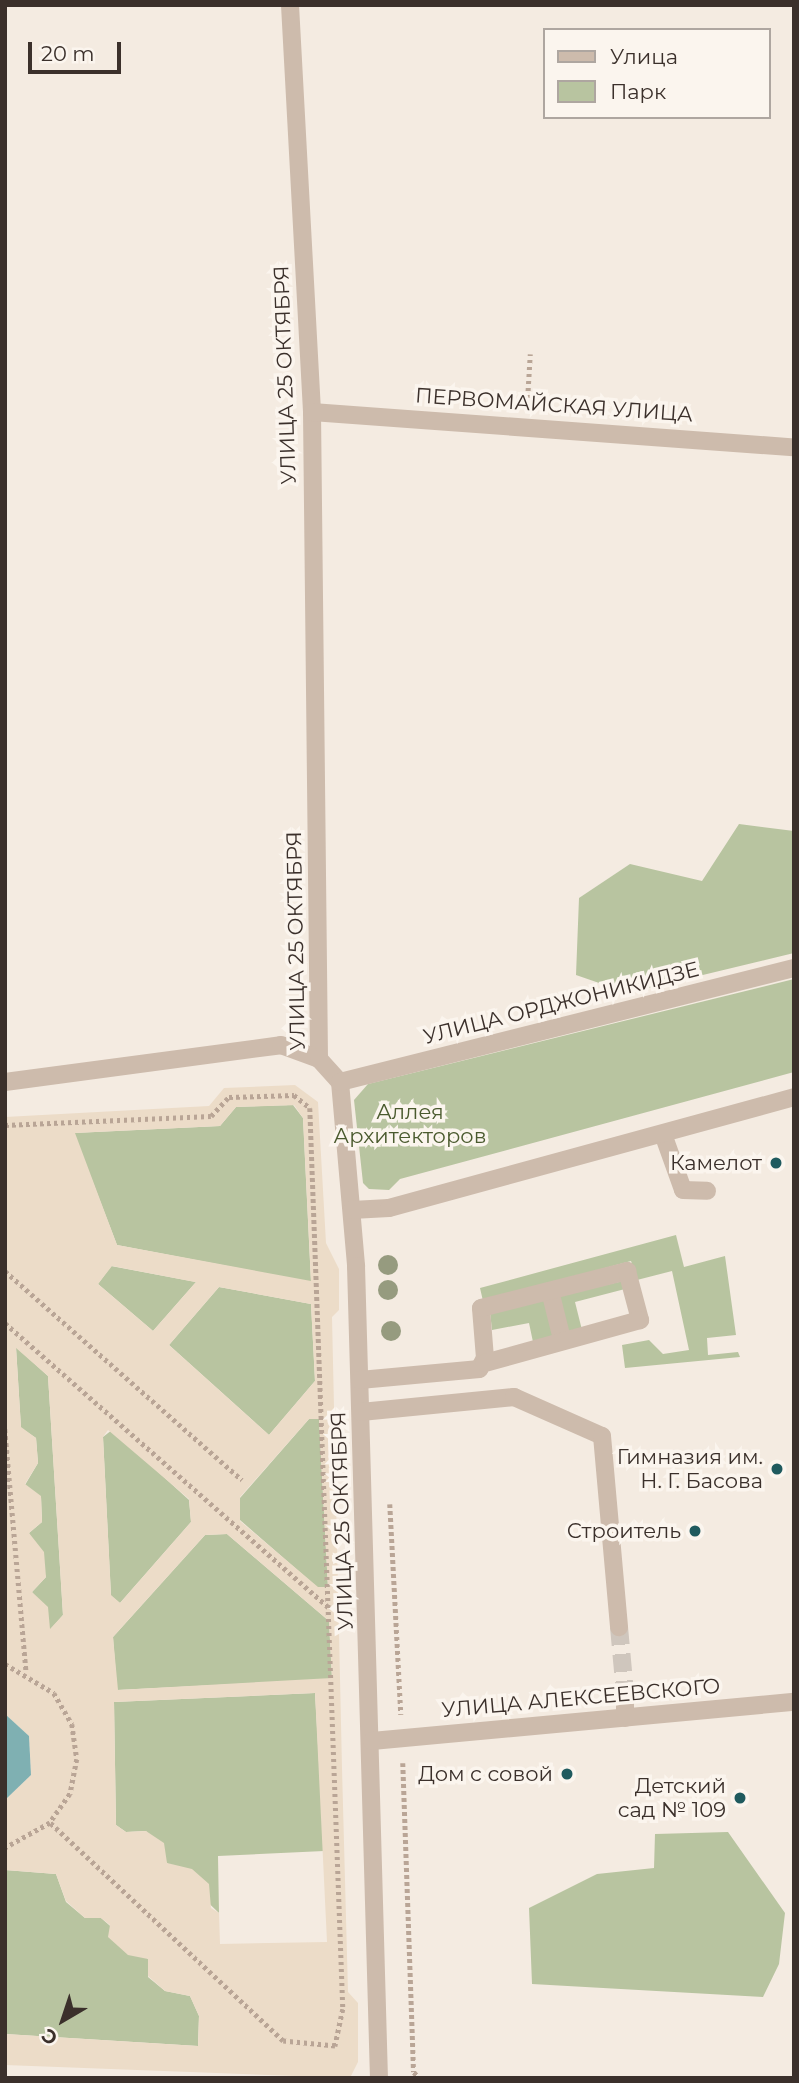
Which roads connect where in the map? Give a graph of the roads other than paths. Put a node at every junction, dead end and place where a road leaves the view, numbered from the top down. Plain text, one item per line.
1 (290, 5) edge
2 (312, 412) junction
3 (794, 447) edge
4 (794, 968) edge
5 (319, 1059) junction
6 (5, 1082) edge
7 (340, 1082) junction
8 (794, 1097) edge
9 (663, 1134) junction
10 (707, 1191) dead end
11 (352, 1210) junction
12 (550, 1291) junction
13 (562, 1339) junction
14 (485, 1363) junction
15 (360, 1380) junction
16 (361, 1412) junction
17 (620, 1627) tunnel mouth
18 (625, 1693) tunnel mouth
19 (794, 1702) edge
20 (625, 1718) junction
21 (372, 1741) junction
22 (379, 2078) edge

1 - 2 street, УЛИЦА 25 ОКТЯБРЯ
2 - 3 street, ПЕРВОМАЙСКАЯ УЛИЦА
2 - 5 street, УЛИЦА 25 ОКТЯБРЯ
4 - 7 street, УЛИЦА ОРДЖОНИКИДЗЕ
5 - 6 street
5 - 7 street, УЛИЦА 25 ОКТЯБРЯ
7 - 11 street, УЛИЦА 25 ОКТЯБРЯ
8 - 9 street
9 - 10 street
9 - 11 street
11 - 15 street, УЛИЦА 25 ОКТЯБРЯ
12 - 13 street
12 - 13 street
12 - 14 street
13 - 14 street
14 - 15 street
15 - 16 street, УЛИЦА 25 ОКТЯБРЯ
16 - 17 street
16 - 21 street, УЛИЦА 25 ОКТЯБРЯ
18 - 20 street
19 - 20 street, УЛИЦА АЛЕКСЕЕВСКОГО
20 - 21 street, УЛИЦА АЛЕКСЕЕВСКОГО
21 - 22 street, УЛИЦА 25 ОКТЯБРЯ

